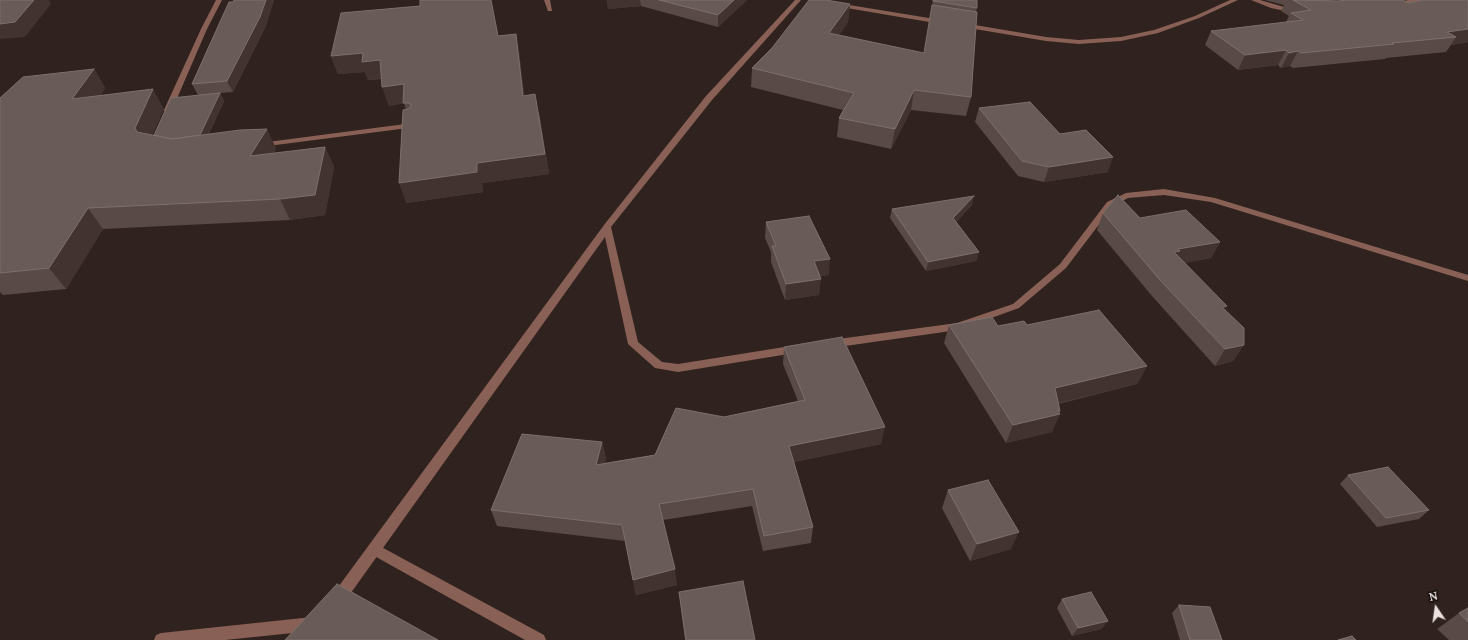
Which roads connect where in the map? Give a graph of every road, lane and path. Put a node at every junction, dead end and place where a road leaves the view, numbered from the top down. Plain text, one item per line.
1 (219, 0) edge
2 (547, 0) edge
3 (798, 0) edge
4 (1235, 0) edge
5 (1254, 0) edge
6 (1420, 0) edge
7 (831, 4) edge
8 (1390, 4) edge
9 (550, 10) dead end
10 (1302, 11) edge
11 (947, 23) edge
12 (955, 24) edge
13 (166, 116) edge
14 (413, 125) edge
15 (252, 146) edge
16 (607, 227) junction
17 (1468, 278) edge
18 (820, 346) edge
19 (804, 348) edge
20 (374, 549) junction
21 (333, 605) edge
22 (312, 634) edge
23 (161, 640) edge
24 (539, 640) edge

1 - 13 street
2 - 9 street
3 - 16 street
4 - 12 street
5 - 10 street
6 - 8 street
7 - 11 street
14 - 15 street
16 - 19 street
16 - 20 street
17 - 18 street
20 - 21 street
20 - 24 street
22 - 23 street

